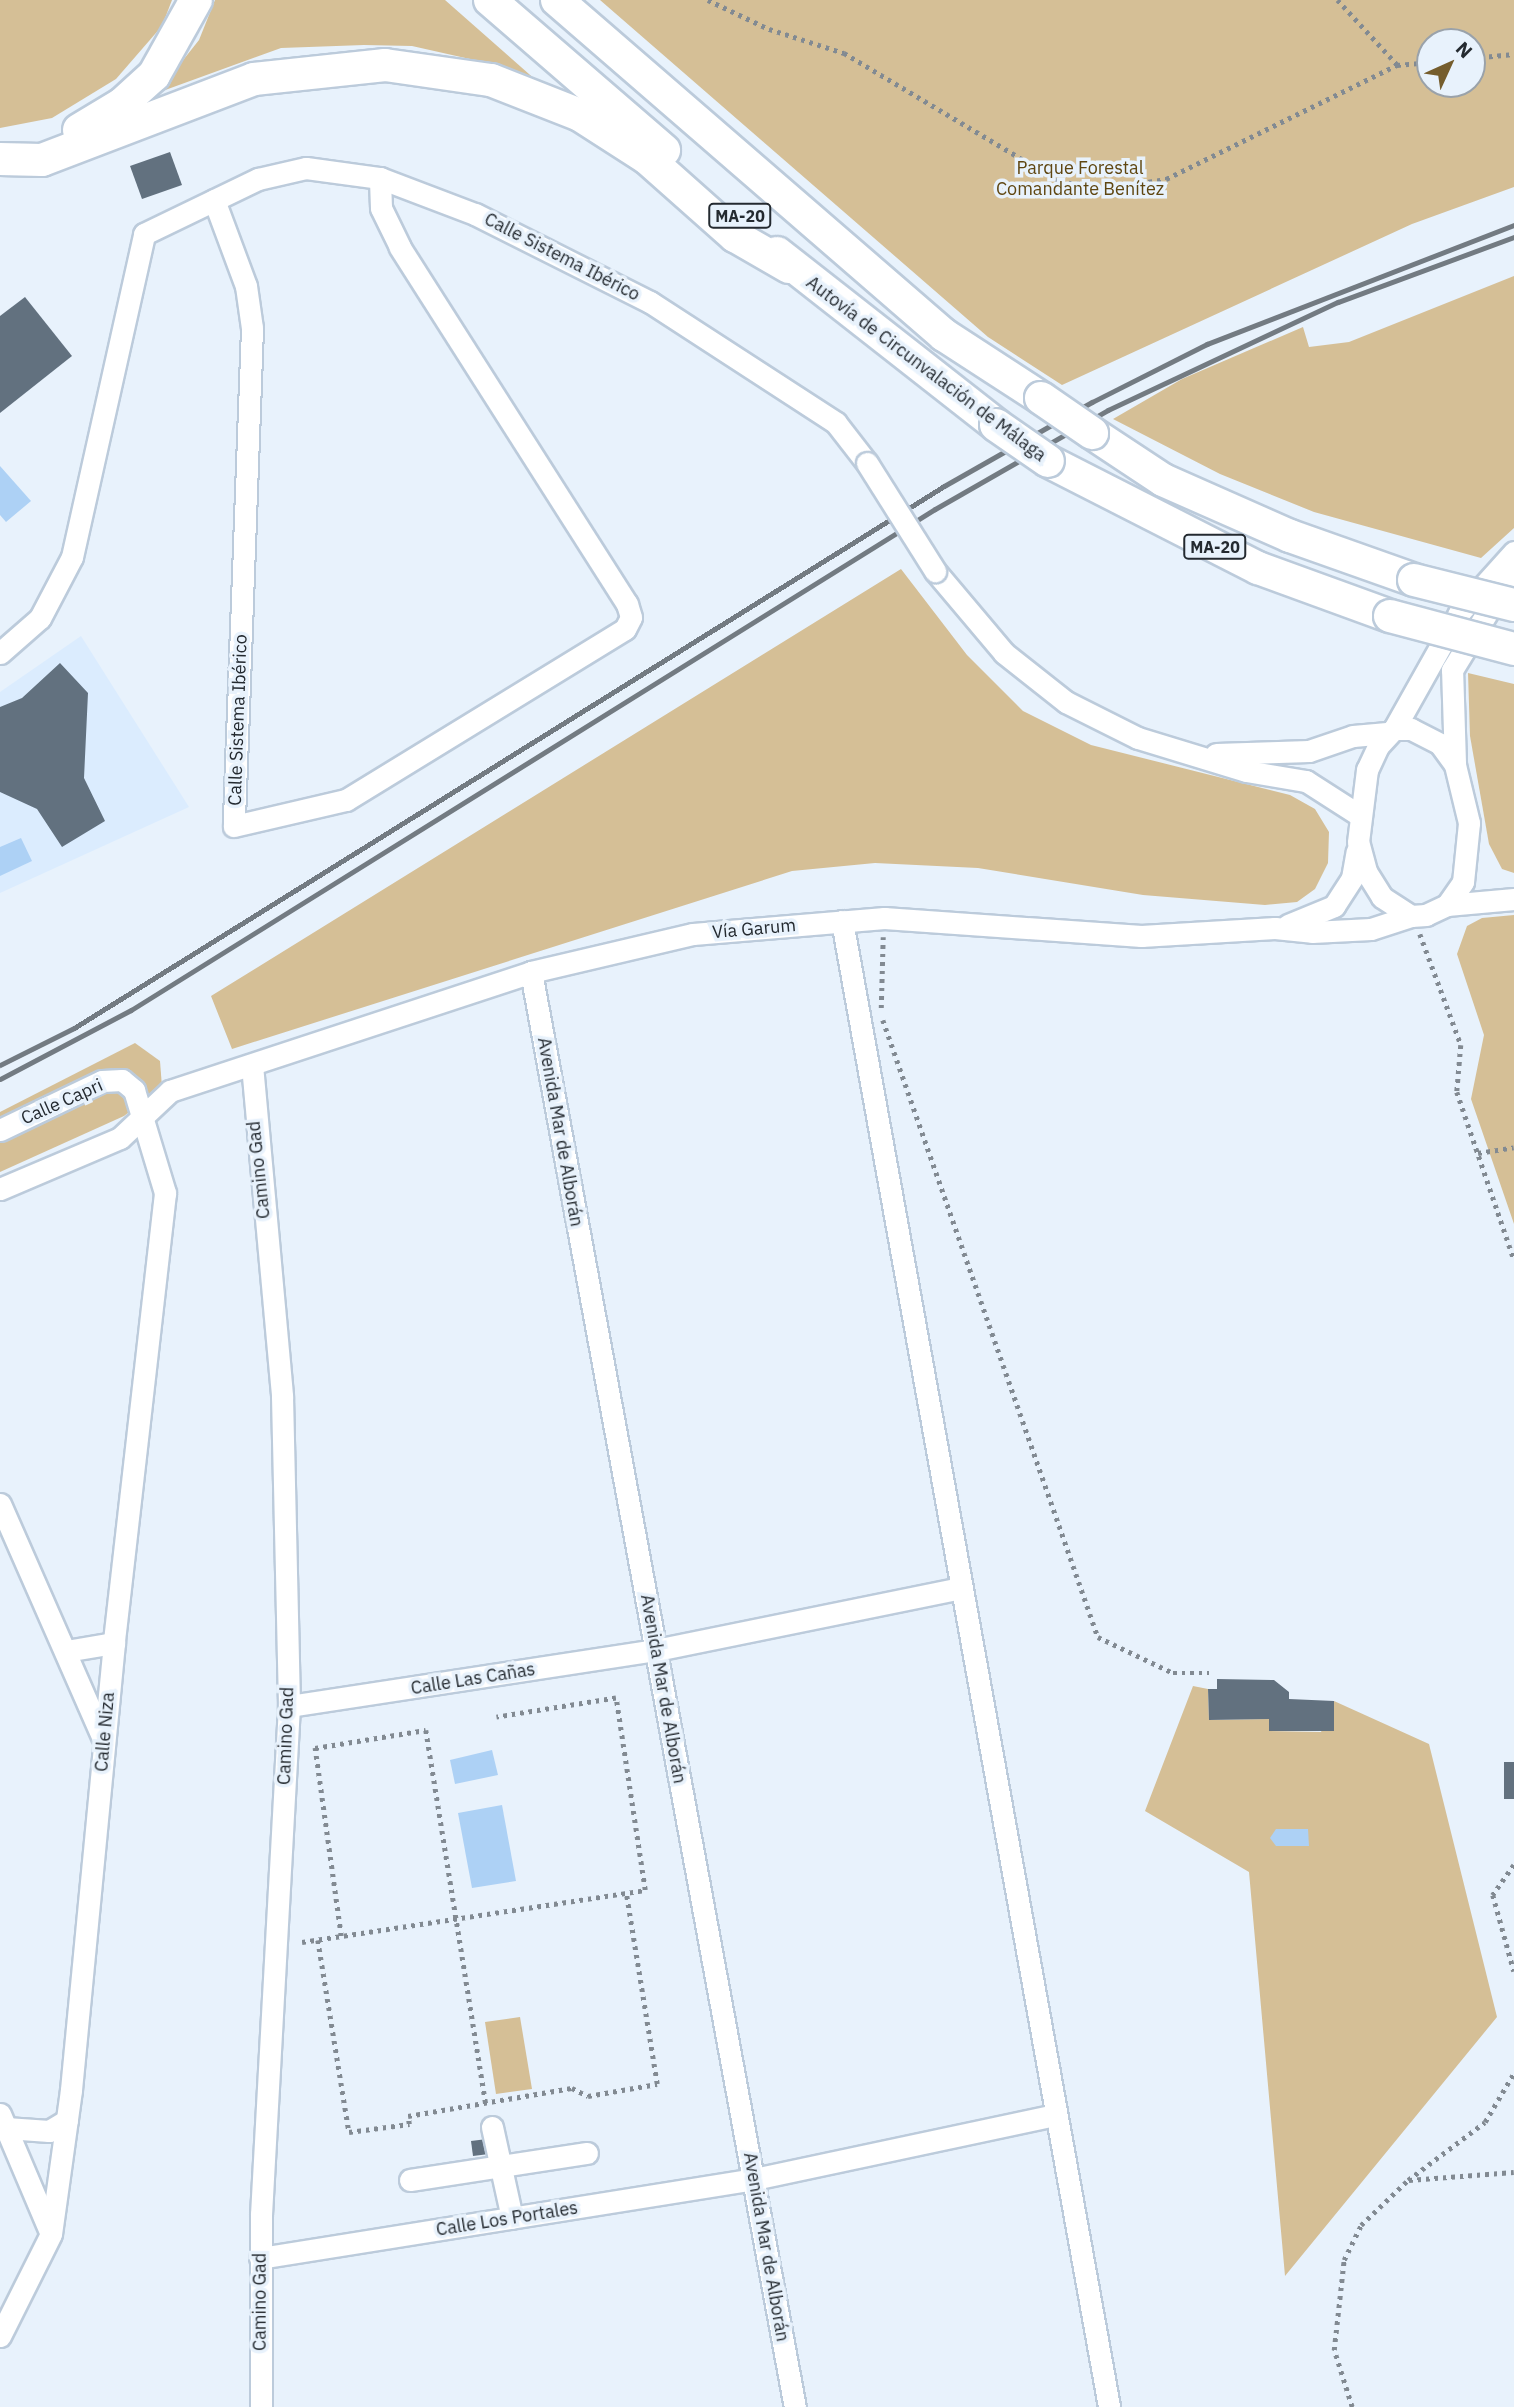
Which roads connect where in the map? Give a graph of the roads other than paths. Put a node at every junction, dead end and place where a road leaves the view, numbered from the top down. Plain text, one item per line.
1 (196, 0) edge
2 (490, 0) edge
3 (557, 0) edge
4 (7, 159) edge
5 (380, 178) junction
6 (214, 200) junction
7 (789, 267) junction
8 (1514, 552) edge
9 (1514, 569) edge
10 (1514, 605) edge
11 (1514, 649) edge
12 (0, 653) edge
13 (1392, 731) junction
14 (1196, 753) junction
15 (1455, 765) junction
16 (1359, 815) junction
17 (1358, 842) junction
18 (1514, 899) edge
19 (1447, 905) junction
20 (1412, 916) junction
21 (842, 921) junction
22 (1275, 928) junction
23 (531, 972) junction
24 (252, 1065) junction
25 (141, 1119) junction
26 (0, 1130) edge
27 (0, 1189) edge
28 (0, 1504) edge
29 (960, 1588) junction
30 (114, 1643) junction
31 (656, 1650) junction
32 (66, 1651) junction
33 (289, 1706) junction
34 (105, 1743) junction
35 (1055, 2115) junction
36 (67, 2120) junction
37 (3, 2121) edge
38 (492, 2127) road end
39 (587, 2153) dead end
40 (500, 2166) junction
41 (754, 2179) junction
42 (410, 2180) dead end
43 (512, 2218) junction
44 (51, 2234) junction
45 (260, 2258) junction
46 (0, 2336) edge
47 (261, 2407) edge
48 (795, 2407) edge
49 (1109, 2407) edge

1 - 4 highway
2 - 7 highway, Autovía de Circunvalación de Málaga / MA-20
3 - 10 highway, MA-20, bridge
4 - 7 highway
5 - 6 street, Calle Sistema Ibérico
5 - 6 street, Calle Sistema Ibérico
5 - 14 street, Calle Sistema Ibérico, bridge
6 - 12 street, Calle Sistema Ibérico
7 - 11 highway, Autovía de Circunvalación de Málaga / MA-20, bridge
8 - 13 street
9 - 15 street
13 - 14 street
13 - 15 street
13 - 16 street
14 - 16 street
15 - 19 street
16 - 17 street
17 - 20 street
17 - 22 street, Vía Garum
18 - 19 street
19 - 20 street
20 - 22 street, Vía Garum
21 - 22 street, Vía Garum
21 - 23 street, Vía Garum
21 - 29 street
23 - 24 street, Vía Garum
23 - 31 street, Avenida Mar de Alborán
24 - 25 street
24 - 33 street, Camino Gad
25 - 26 street, Calle Capri
25 - 27 street
25 - 30 street, Calle Niza
28 - 32 street
29 - 31 street, Calle Las Cañas
29 - 35 street
30 - 32 street
30 - 34 street, Calle Niza
31 - 33 street, Calle Las Cañas
31 - 41 street, Avenida Mar de Alborán
32 - 34 street
33 - 45 street, Camino Gad
34 - 36 street, Calle Niza
35 - 41 street, Calle Los Portales
35 - 49 street
36 - 37 street
36 - 44 street, Calle Niza
37 - 44 street
38 - 40 street
39 - 40 street
40 - 42 street
40 - 43 street
41 - 43 street, Calle Los Portales
41 - 48 street, Avenida Mar de Alborán
43 - 45 street, Calle Los Portales
44 - 46 street, Calle Niza
45 - 47 street, Camino Gad

